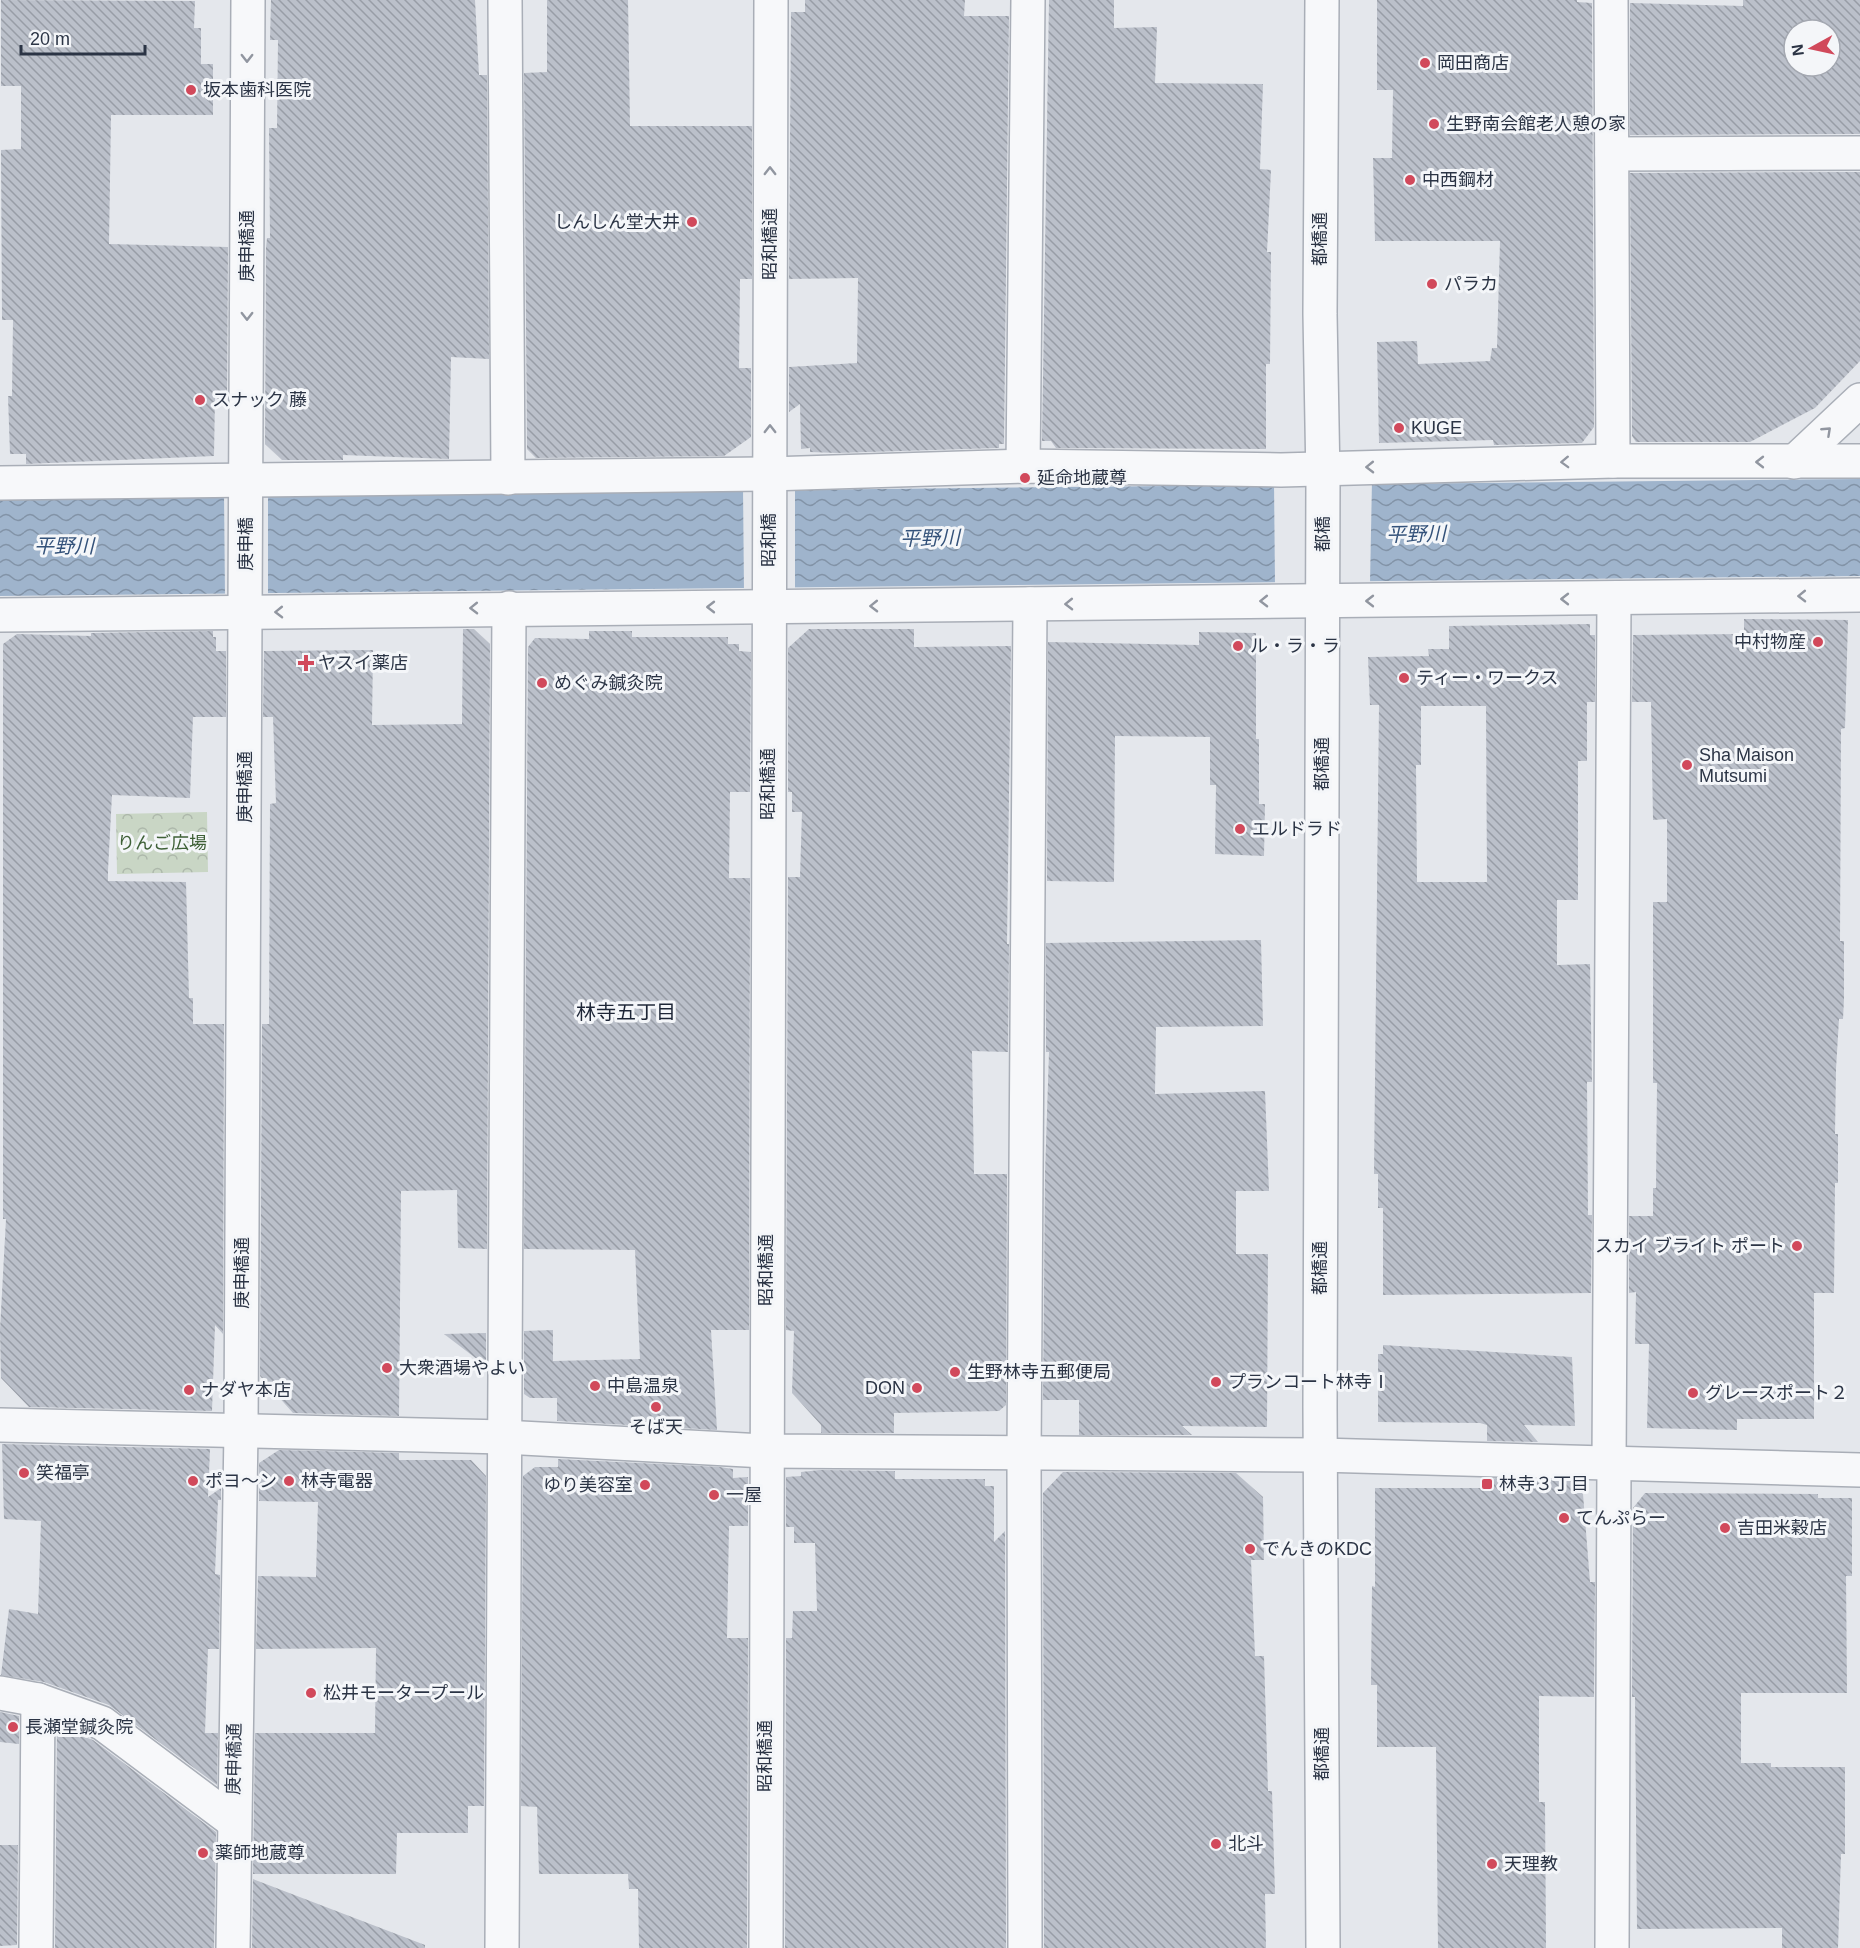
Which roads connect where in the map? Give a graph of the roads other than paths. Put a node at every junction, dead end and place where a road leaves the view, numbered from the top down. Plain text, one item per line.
1 (248, 0) edge
2 (505, 0) edge
3 (771, 0) edge
4 (1028, 0) edge
5 (1322, 0) edge
6 (1611, 0) edge
7 (1860, 153) edge
8 (1612, 154) junction
9 (1860, 400) edge
10 (1613, 461) junction
11 (1860, 461) edge
12 (1794, 462) junction
13 (1023, 466) junction
14 (1322, 474) junction
15 (508, 478) junction
16 (769, 481) junction
17 (0, 483) edge
18 (246, 486) junction
19 (1323, 595) junction
20 (1860, 595) edge
21 (769, 599) junction
22 (1614, 599) junction
23 (1030, 604) junction
24 (246, 605) junction
25 (509, 608) junction
26 (0, 615) edge
27 (0, 1425) edge
28 (241, 1430) junction
29 (504, 1437) junction
30 (765, 1450) junction
31 (1024, 1454) junction
32 (1320, 1455) junction
33 (1612, 1464) junction
34 (1860, 1470) edge
35 (0, 1693) edge
36 (38, 1701) junction
37 (233, 1821) junction
38 (36, 1948) edge
39 (233, 1948) edge
40 (502, 1948) edge
41 (765, 1948) edge
42 (1025, 1948) edge
43 (1323, 1948) edge
44 (1612, 1948) edge

1 -> 18 street, 庚申橋通
2 - 15 street
16 -> 3 street, 昭和橋通
4 - 13 street
5 - 14 street, 都橋通
6 - 8 street
7 - 8 street
8 - 10 street
12 -> 9 street
12 -> 10 street
10 -> 14 street
11 - 12 street
13 - 14 street
13 - 16 street
14 - 19 street, 都橋
15 - 16 street
15 - 18 street
16 - 21 street, 昭和橋
17 - 18 street
18 - 24 street, 庚申橋
22 -> 19 street
19 -> 23 street
19 - 32 street, 都橋通
20 -> 22 street
23 -> 21 street
21 -> 25 street
21 - 30 street, 昭和橋通
22 - 33 street
23 - 31 street
25 -> 24 street
24 - 26 street
24 - 28 street, 庚申橋通
25 - 29 street
27 - 28 street
28 - 29 street
28 - 37 street, 庚申橋通
29 - 30 street
29 - 40 street
30 - 31 street
30 - 41 street, 昭和橋通
31 - 32 street
31 - 42 street
32 - 33 street
32 - 43 street, 都橋通
33 - 34 street
33 - 44 street
35 - 36 street
36 - 37 street
36 - 38 street
37 - 39 street, 庚申橋通

